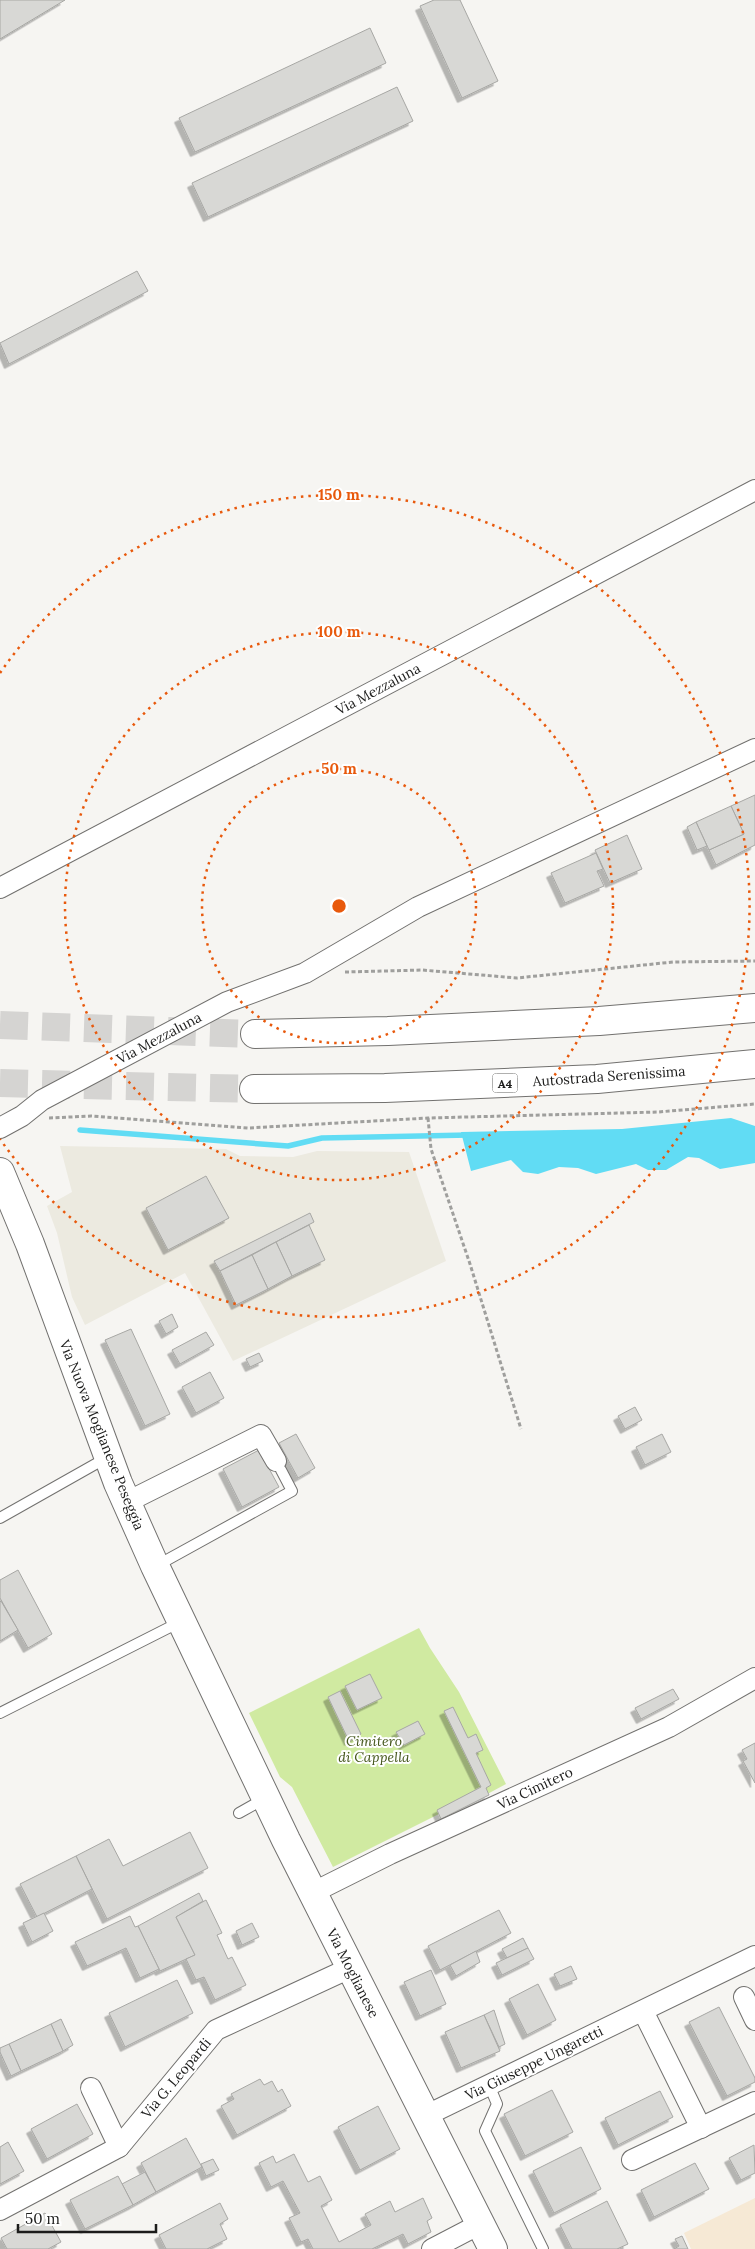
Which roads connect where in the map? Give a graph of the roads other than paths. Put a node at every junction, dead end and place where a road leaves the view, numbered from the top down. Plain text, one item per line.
1 (755, 490) edge
2 (755, 749) edge
3 (0, 888) edge
4 (755, 1008) edge
5 (255, 1034) tunnel mouth
6 (755, 1064) edge
7 (254, 1089) tunnel mouth
8 (0, 1128) edge
9 (0, 1172) edge
10 (108, 1457) junction
11 (279, 1465) joint
12 (126, 1500) junction
13 (0, 1518) edge
14 (155, 1566) junction
15 (182, 1621) junction
16 (755, 1678) edge
17 (0, 1713) edge
18 (229, 1720) joint
19 (266, 1798) junction
20 (239, 1813) dead end
21 (312, 1893) junction
22 (755, 1956) edge
23 (350, 1968) junction
24 (744, 1997) dead end
25 (644, 2010) junction
26 (755, 2020) edge
27 (489, 2085) junction
28 (91, 2088) dead end
29 (755, 2102) edge
30 (425, 2116) junction
31 (701, 2128) junction
32 (119, 2147) junction
33 (632, 2160) dead end
34 (0, 2210) edge
35 (480, 2224) junction
36 (432, 2249) edge
37 (493, 2249) edge
38 (543, 2249) edge

1 - 3 street, Via Mezzaluna
2 - 8 street, Via Mezzaluna
4 - 5 main road
6 - 7 main road, Autostrada Serenissima / A4
9 - 10 main road, Via Nuova Moglianese Peseggia
10 - 12 main road, Via Nuova Moglianese Peseggia
10 - 13 lane
11 - 12 street
11 - 14 lane
12 - 14 main road, Via Nuova Moglianese Peseggia
14 - 15 main road, Via Nuova Moglianese Peseggia
15 - 17 lane
15 - 18 main road, Via Nuova Moglianese Peseggia
16 - 21 street, Via Cimitero
18 - 19 main road, Via Moglianese
19 - 20 lane
19 - 21 main road, Via Moglianese
21 - 23 main road, Via Moglianese
22 - 25 street, Via Giuseppe Ungaretti
23 - 30 main road, Via Moglianese
23 - 32 street, Via G. Leopardi
24 - 26 street
25 - 27 street, Via Giuseppe Ungaretti
25 - 31 street
27 - 30 street, Via Giuseppe Ungaretti
27 - 38 lane
28 - 32 street
29 - 31 street
30 - 35 main road, Via Moglianese
31 - 33 street
32 - 34 street, Via G. Leopardi
35 - 36 street
35 - 37 main road, Via Moglianese

